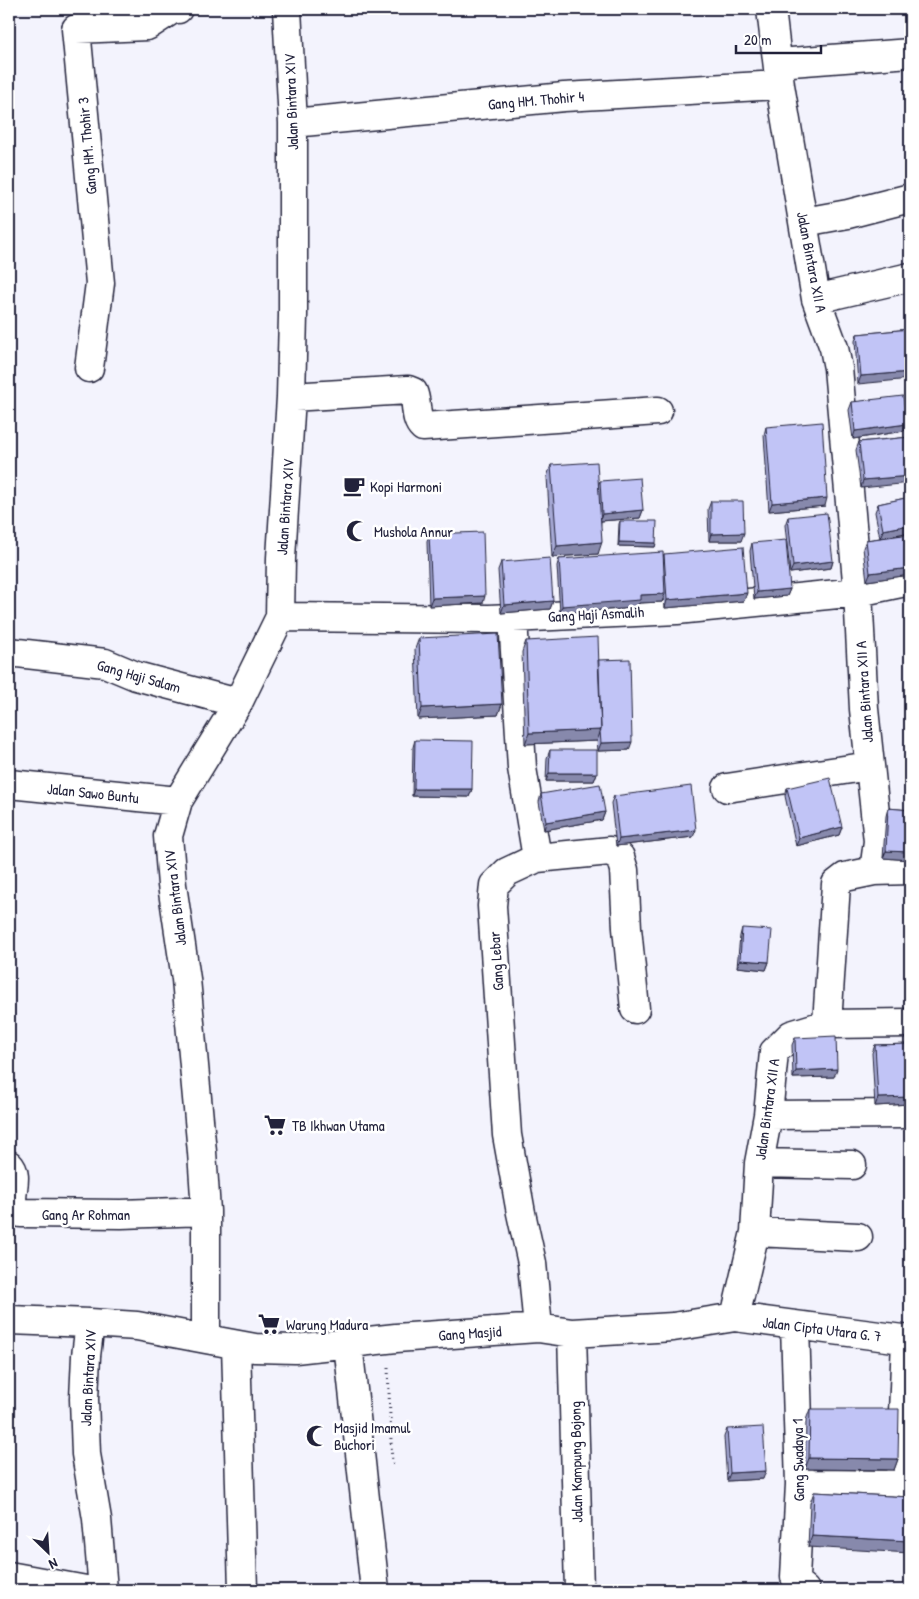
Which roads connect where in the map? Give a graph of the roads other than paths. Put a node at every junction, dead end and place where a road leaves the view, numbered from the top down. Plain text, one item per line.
1 (178, 9) edge
2 (287, 9) edge
3 (771, 9) edge
4 (910, 53) edge
5 (779, 74) junction
6 (293, 123) junction
7 (910, 198) edge
8 (804, 222) junction
9 (910, 277) edge
10 (816, 299) junction
11 (89, 368) dead end
12 (291, 397) junction
13 (658, 411) dead end
14 (910, 581) edge
15 (858, 592) junction
16 (280, 617) junction
17 (513, 618) junction
18 (9, 652) edge
19 (238, 703) junction
20 (870, 766) junction
21 (9, 784) edge
22 (727, 788) dead end
23 (178, 801) junction
24 (538, 858) junction
25 (910, 870) edge
26 (874, 871) junction
27 (635, 1009) dead end
28 (910, 1023) edge
29 (827, 1024) junction
30 (906, 1114) dead end
31 (768, 1115) junction
32 (759, 1163) junction
33 (9, 1165) edge
34 (852, 1165) dead end
35 (206, 1211) junction
36 (755, 1232) junction
37 (858, 1237) dead end
38 (735, 1317) junction
39 (9, 1320) edge
40 (90, 1323) junction
41 (795, 1326) junction
42 (538, 1328) junction
43 (572, 1333) junction
44 (206, 1339) junction
45 (908, 1340) edge
46 (348, 1344) junction
47 (236, 1345) junction
48 (812, 1484) dead end
49 (905, 1485) edge
50 (9, 1576) edge
51 (86, 1590) edge
52 (103, 1590) edge
53 (242, 1590) edge
54 (375, 1590) edge
55 (579, 1590) edge
56 (805, 1590) edge

1 - 11 street, Gang HM. Thohir 3
2 - 6 street, Jalan Bintara XIV
3 - 5 street, Jalan Bintara XII A
4 - 5 street, Gang HM. Thohir 4
5 - 6 street, Gang HM. Thohir 4
5 - 8 street, Jalan Bintara XII A
6 - 12 street, Jalan Bintara XIV
7 - 8 street
8 - 10 street, Jalan Bintara XII A
9 - 10 street
10 - 15 street, Jalan Bintara XII A
12 - 13 street
12 - 16 street, Jalan Bintara XIV
14 - 15 street, Gang Haji Asmalih
15 - 17 street, Gang Haji Asmalih
15 - 20 street, Jalan Bintara XII A
16 - 17 street, Gang Haji Asmalih
16 - 19 street, Jalan Bintara XIV
17 - 24 street
18 - 19 street, Gang Haji Salam
19 - 23 street, Jalan Bintara XIV
20 - 22 street
20 - 26 street, Jalan Bintara XII A
21 - 23 street, Jalan Sawo Buntu
23 - 35 street, Jalan Bintara XIV
24 - 27 street, Gang Lebar
24 - 42 street, Gang Lebar
25 - 26 street
26 - 29 street
28 - 29 street, Jalan Bintara XII A
29 - 31 street, Jalan Bintara XII A
30 - 31 street
31 - 32 street, Jalan Bintara XII A
32 - 34 street
32 - 36 street, Jalan Bintara XII A
33 - 35 street, Gang Ar Rohman
35 - 44 street, Jalan Bintara XIV
36 - 37 street
36 - 38 street, Jalan Bintara XII A
38 - 41 street, Jalan Cipta Utara G. 7
38 - 43 street, Gang Masjid
39 - 40 street
40 - 44 street, Jalan Bintara XIV
40 - 52 street, Jalan Bintara XIV
41 - 45 street, Jalan Cipta Utara G. 7
41 - 56 street, Gang Swadaya 1
42 - 43 street, Gang Masjid
42 - 46 street, Gang Masjid
43 - 55 street, Jalan Kampung Bojong
44 - 47 street, Gang Masjid
45 - 49 street
46 - 47 street, Gang Masjid
46 - 54 street
47 - 53 street
48 - 49 street
50 - 51 street

